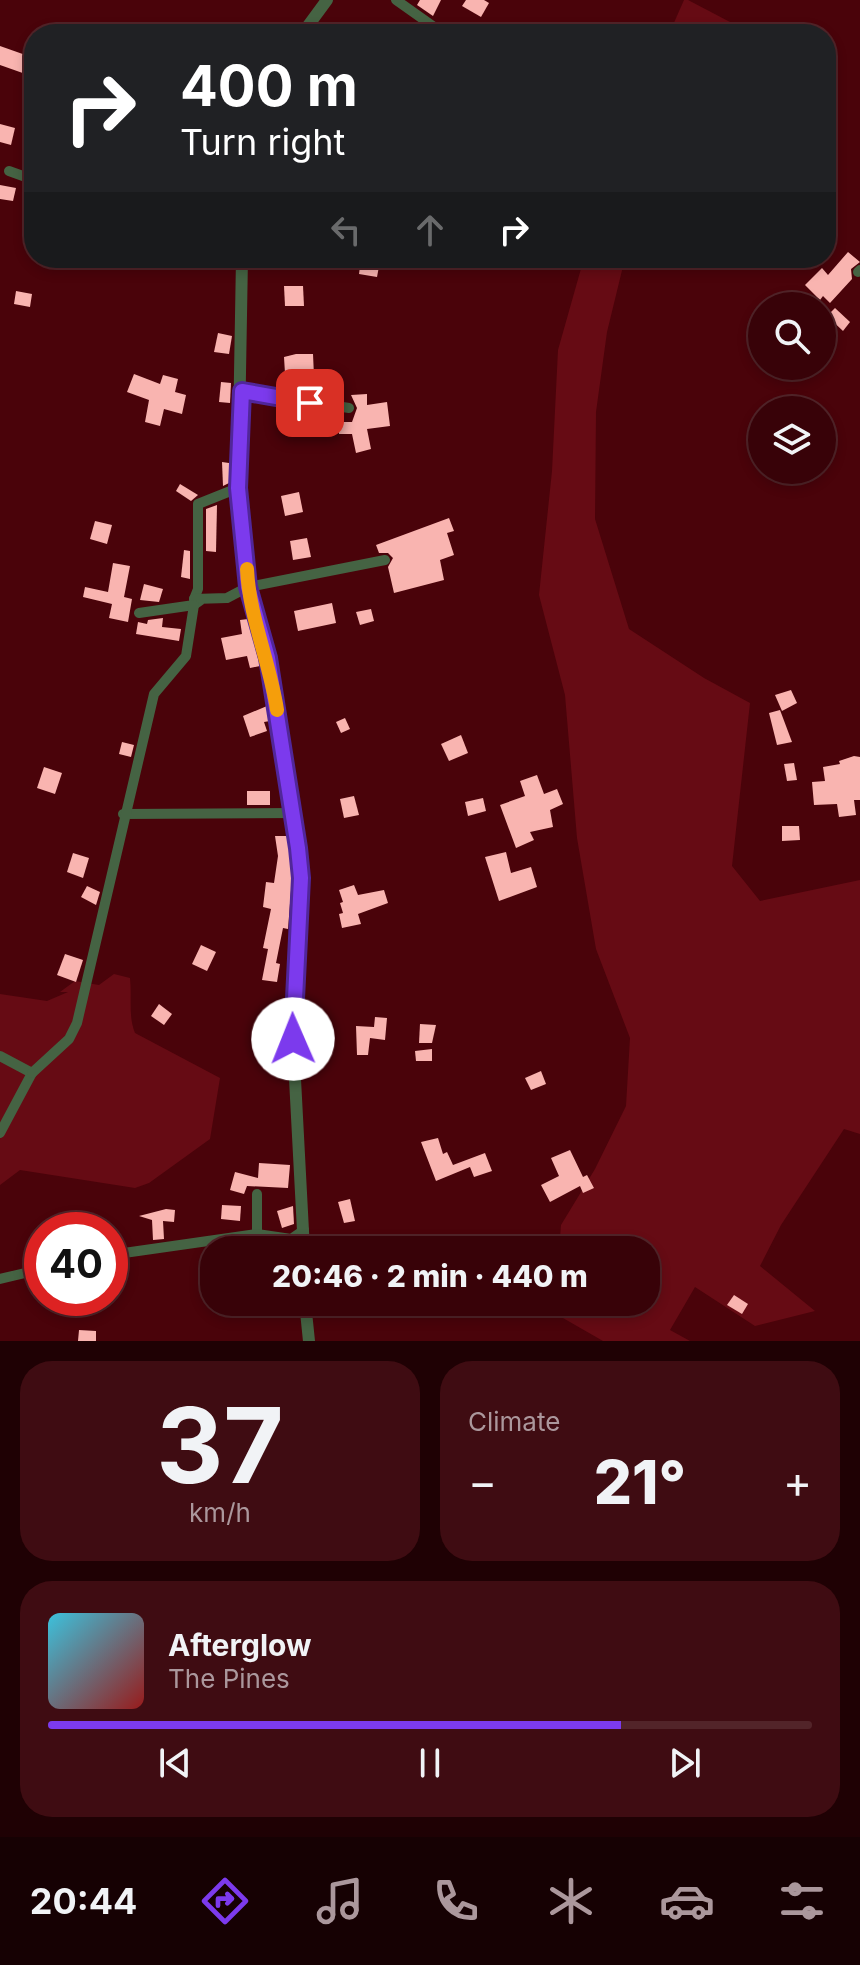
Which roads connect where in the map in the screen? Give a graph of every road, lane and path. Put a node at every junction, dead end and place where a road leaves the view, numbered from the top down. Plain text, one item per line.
1 (327, 0) edge
2 (396, 0) edge
3 (309, 24) edge
4 (430, 24) edge
5 (9, 171) dead end
6 (24, 176) edge
7 (241, 268) edge
8 (242, 391) junction
9 (349, 408) dead end
10 (238, 488) junction
11 (385, 560) dead end
12 (248, 587) junction
13 (194, 602) junction
14 (139, 613) dead end
15 (295, 813) junction
16 (123, 814) junction
17 (293, 1039) junction
18 (268, 1045) dead end
19 (0, 1056) edge
20 (32, 1073) junction
21 (0, 1133) edge
22 (257, 1194) dead end
23 (304, 1230) junction
24 (257, 1234) junction
25 (304, 1236) edge
26 (128, 1252) edge
27 (24, 1273) edge
28 (0, 1279) edge
29 (306, 1316) edge
30 (309, 1341) edge

1 - 3 street
2 - 4 street
5 - 6 street
7 - 8 street
8 - 9 street
8 - 10 street
10 - 12 street
10 - 13 street
11 - 12 street
12 - 13 street
12 - 15 street
13 - 14 street
13 - 16 street
15 - 16 street
15 - 17 street
16 - 20 street
17 - 18 street
17 - 23 street
19 - 20 street
20 - 21 street
22 - 24 street
23 - 24 street
23 - 25 street
24 - 26 street
27 - 28 street
29 - 30 street

